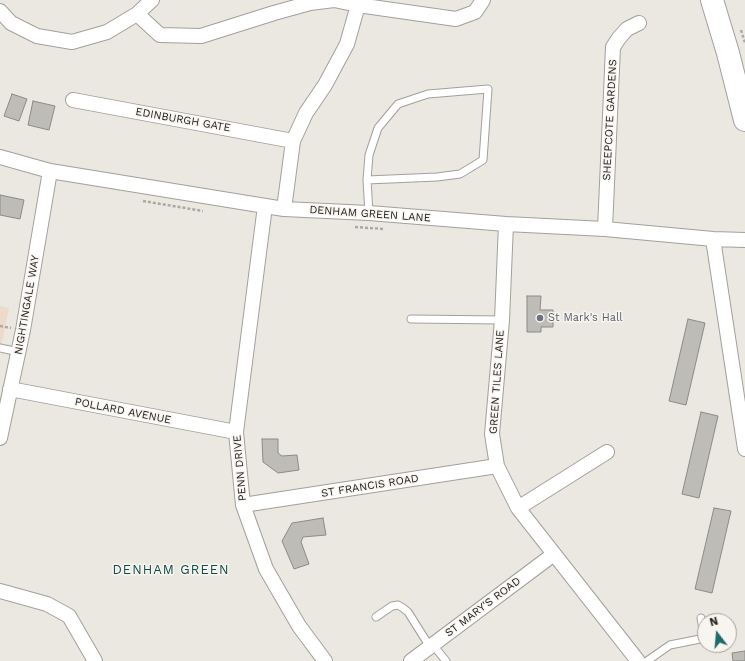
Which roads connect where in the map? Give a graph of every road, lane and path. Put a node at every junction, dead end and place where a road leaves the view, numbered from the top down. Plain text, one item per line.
1 (152, 0) edge
2 (483, 0) edge
3 (712, 0) edge
4 (358, 3) edge
5 (0, 11) edge
6 (137, 14) junction
7 (639, 23) dead end
8 (73, 100) dead end
9 (745, 120) edge
10 (293, 140) junction
11 (0, 157) edge
12 (50, 171) junction
13 (367, 180) junction
14 (265, 206) junction
15 (284, 209) junction
16 (369, 213) junction
17 (506, 224) junction
18 (605, 229) junction
19 (713, 240) junction
20 (745, 240) edge
21 (411, 319) dead end
22 (502, 320) junction
23 (0, 348) edge
24 (19, 352) junction
25 (10, 389) junction
26 (236, 432) junction
27 (0, 438) edge
28 (745, 449) edge
29 (607, 452) dead end
30 (497, 466) junction
31 (243, 505) junction
32 (518, 508) junction
33 (554, 554) junction
34 (0, 591) edge
35 (376, 617) dead end
36 (697, 640) edge
37 (432, 646) junction
38 (96, 661) edge
39 (325, 661) edge
40 (412, 661) edge
41 (446, 661) edge
42 (638, 661) edge
43 (647, 661) edge

1 - 6 street
2 - 4 street
3 - 9 main road
4 - 6 street
4 - 10 street
5 - 6 street
7 - 18 street, SHEEPCOTE GARDENS
8 - 10 street, EDINBURGH GATE
10 - 15 street
11 - 12 street, DENHAM GREEN LANE
12 - 14 street, DENHAM GREEN LANE
12 - 24 street, NIGHTINGALE WAY
13 - 13 lane
13 - 16 lane
14 - 15 street, DENHAM GREEN LANE
14 - 26 street, PENN DRIVE
15 - 16 street, DENHAM GREEN LANE
16 - 17 street, DENHAM GREEN LANE
17 - 18 street, DENHAM GREEN LANE
17 - 22 street, GREEN TILES LANE
18 - 19 street, DENHAM GREEN LANE
19 - 20 street, DENHAM GREEN LANE
19 - 28 street
21 - 22 lane
22 - 30 street, GREEN TILES LANE
23 - 24 lane
24 - 25 street, NIGHTINGALE WAY
25 - 26 street, POLLARD AVENUE
25 - 27 street, NIGHTINGALE WAY
26 - 31 street, PENN DRIVE
29 - 32 street
30 - 31 street, ST FRANCIS ROAD
30 - 32 street, GREEN TILES LANE
31 - 39 street, PENN DRIVE
32 - 33 street, GREEN TILES LANE
33 - 37 street, ST MARY'S ROAD
33 - 42 street, GREEN TILES LANE
34 - 38 street
35 - 37 lane
36 - 43 lane
37 - 40 street, ST MARY'S ROAD
37 - 41 lane

